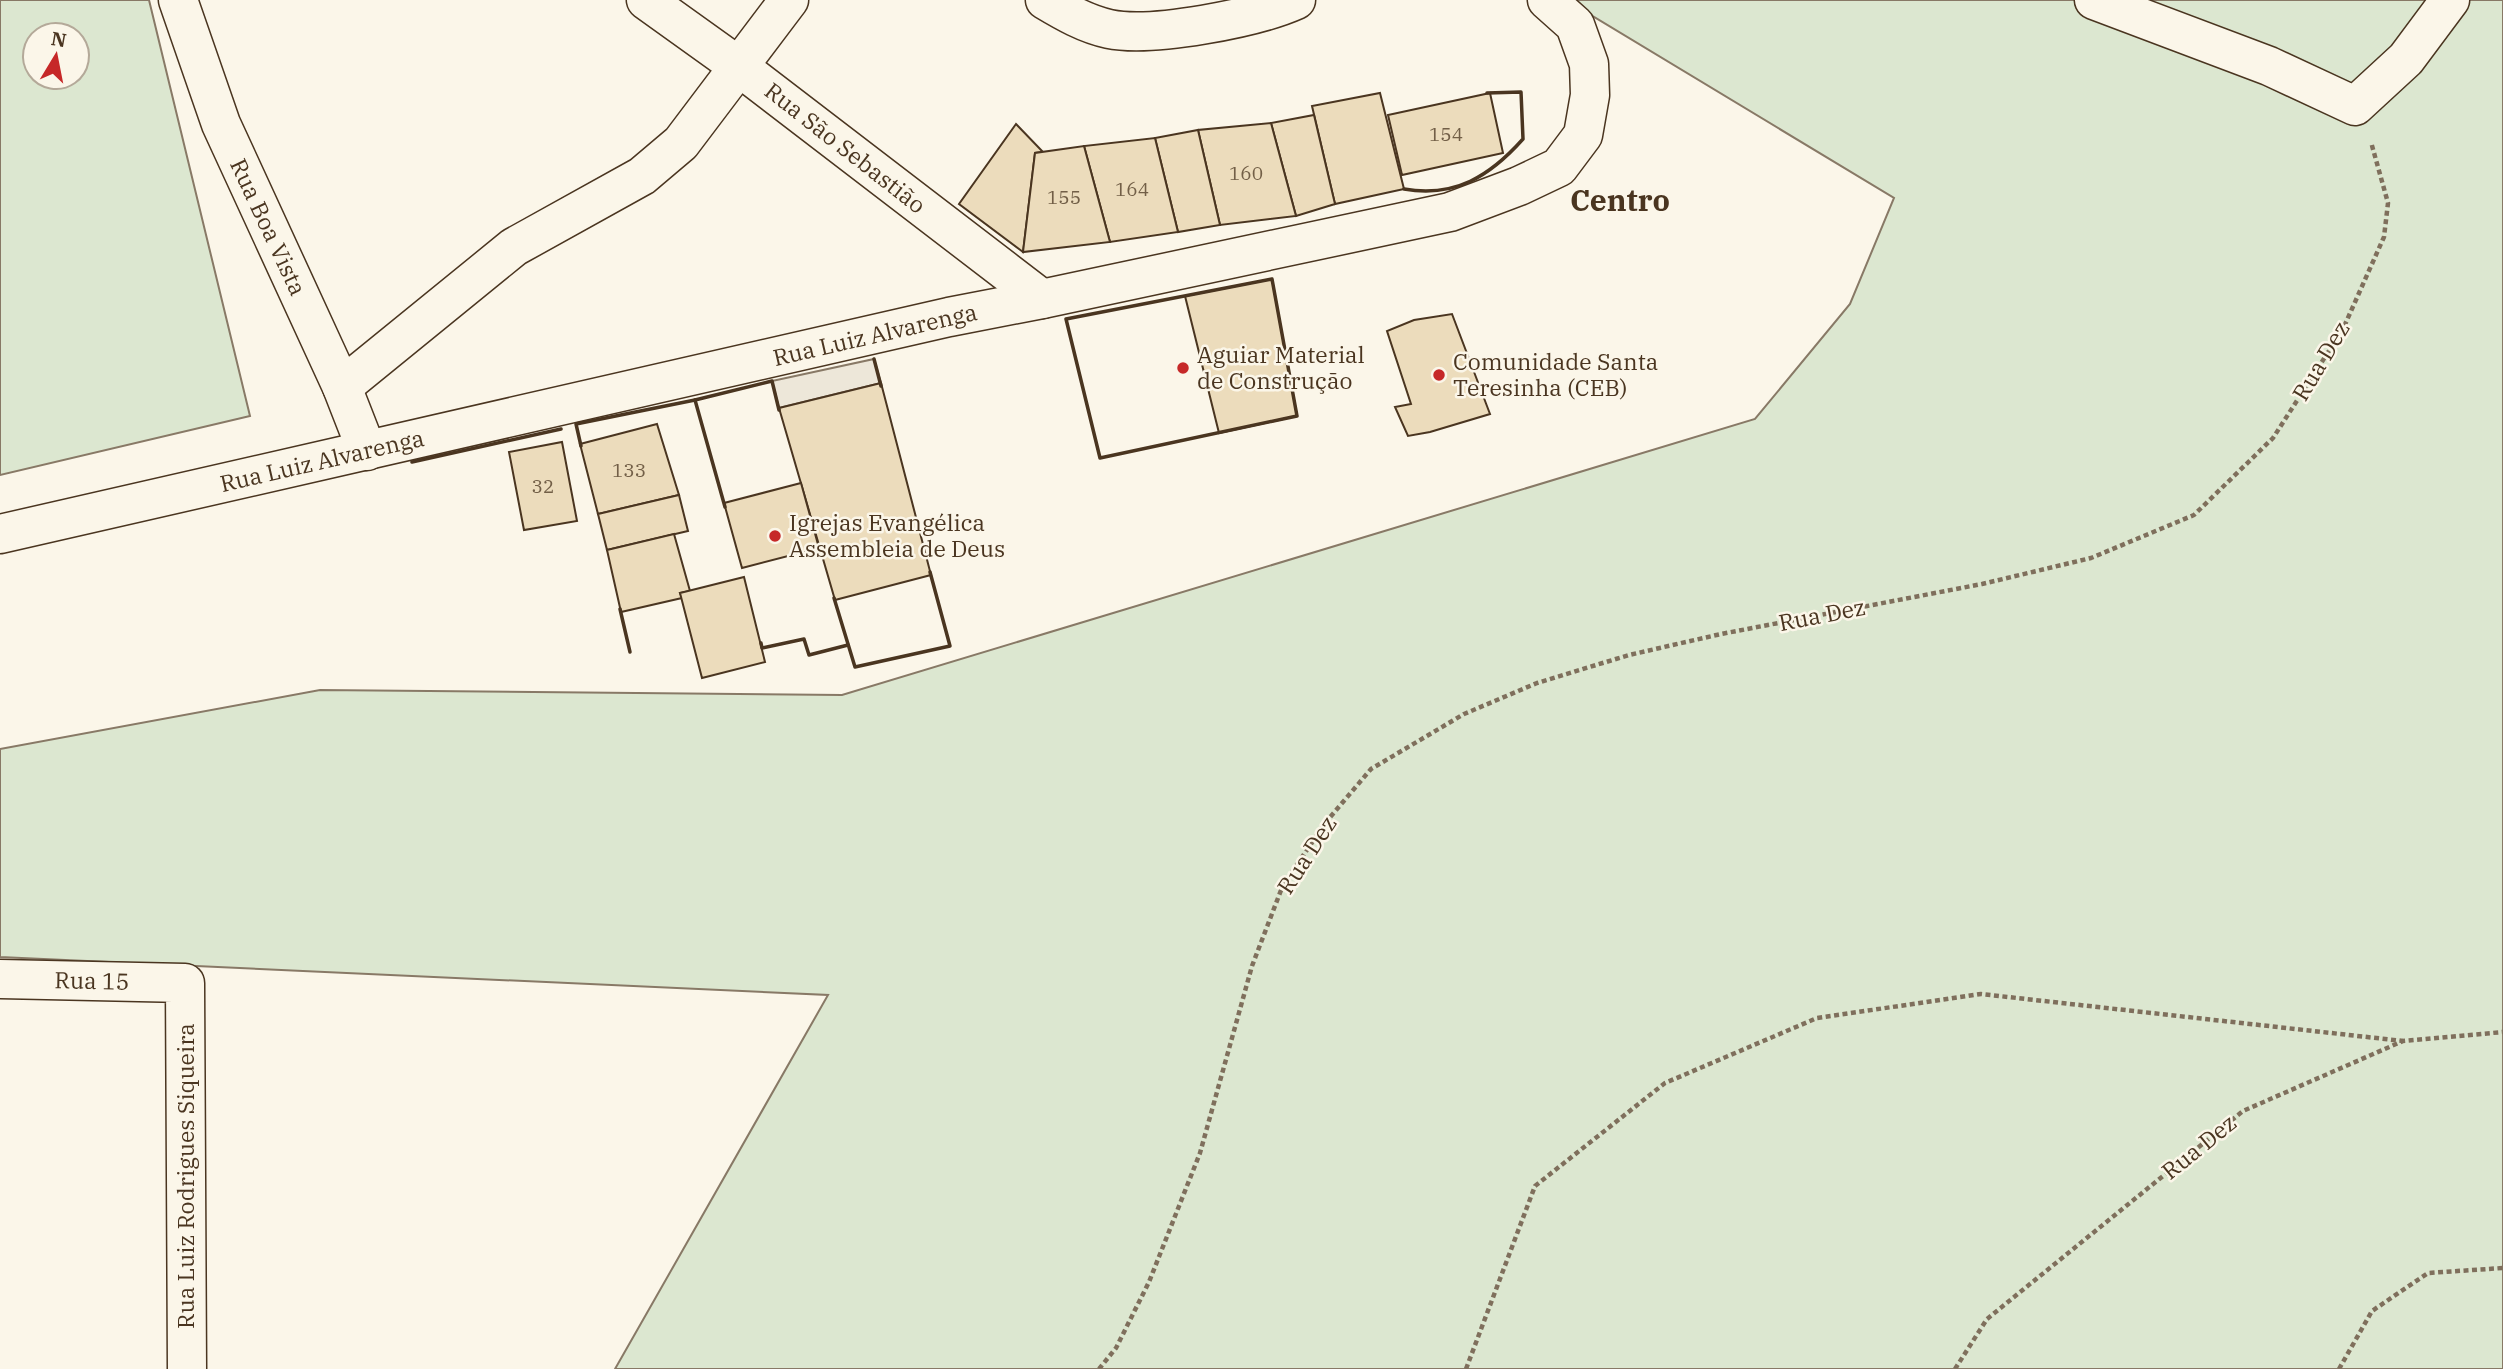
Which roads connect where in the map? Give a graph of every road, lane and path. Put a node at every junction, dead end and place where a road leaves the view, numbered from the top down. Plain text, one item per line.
1 (178, 0) edge
2 (646, 0) edge
3 (789, 0) edge
4 (1045, 0) edge
5 (1296, 0) edge
6 (1547, 0) edge
7 (2094, 0) edge
8 (2450, 0) edge
9 (738, 66) junction
10 (2355, 106) junction
11 (1042, 299) junction
12 (342, 387) junction
13 (367, 451) junction
14 (0, 534) edge
15 (0, 979) edge
16 (185, 983) joint
17 (2503, 1032) edge
18 (2403, 1041) junction
19 (2503, 1268) edge
20 (187, 1369) edge
21 (1099, 1369) edge
22 (1466, 1369) edge
23 (1955, 1369) edge
24 (2339, 1369) edge

1 - 12 street, Rua Boa Vista
2 - 9 street, Rua São Sebastião
3 - 9 street
4 - 5 street
6 - 11 street, Rua Luiz Alvarenga
7 - 10 street
8 - 10 street
9 - 11 street, Rua São Sebastião
9 - 12 street
10 - 21 path, Rua Dez
11 - 13 street, Rua Luiz Alvarenga
12 - 13 street, Rua Boa Vista
13 - 14 street, Rua Luiz Alvarenga
15 - 16 street, Rua 15
16 - 20 street, Rua Luiz Rodrigues Siqueira
17 - 18 path, Rua Dez
18 - 22 path
18 - 23 path, Rua Dez
19 - 24 path

